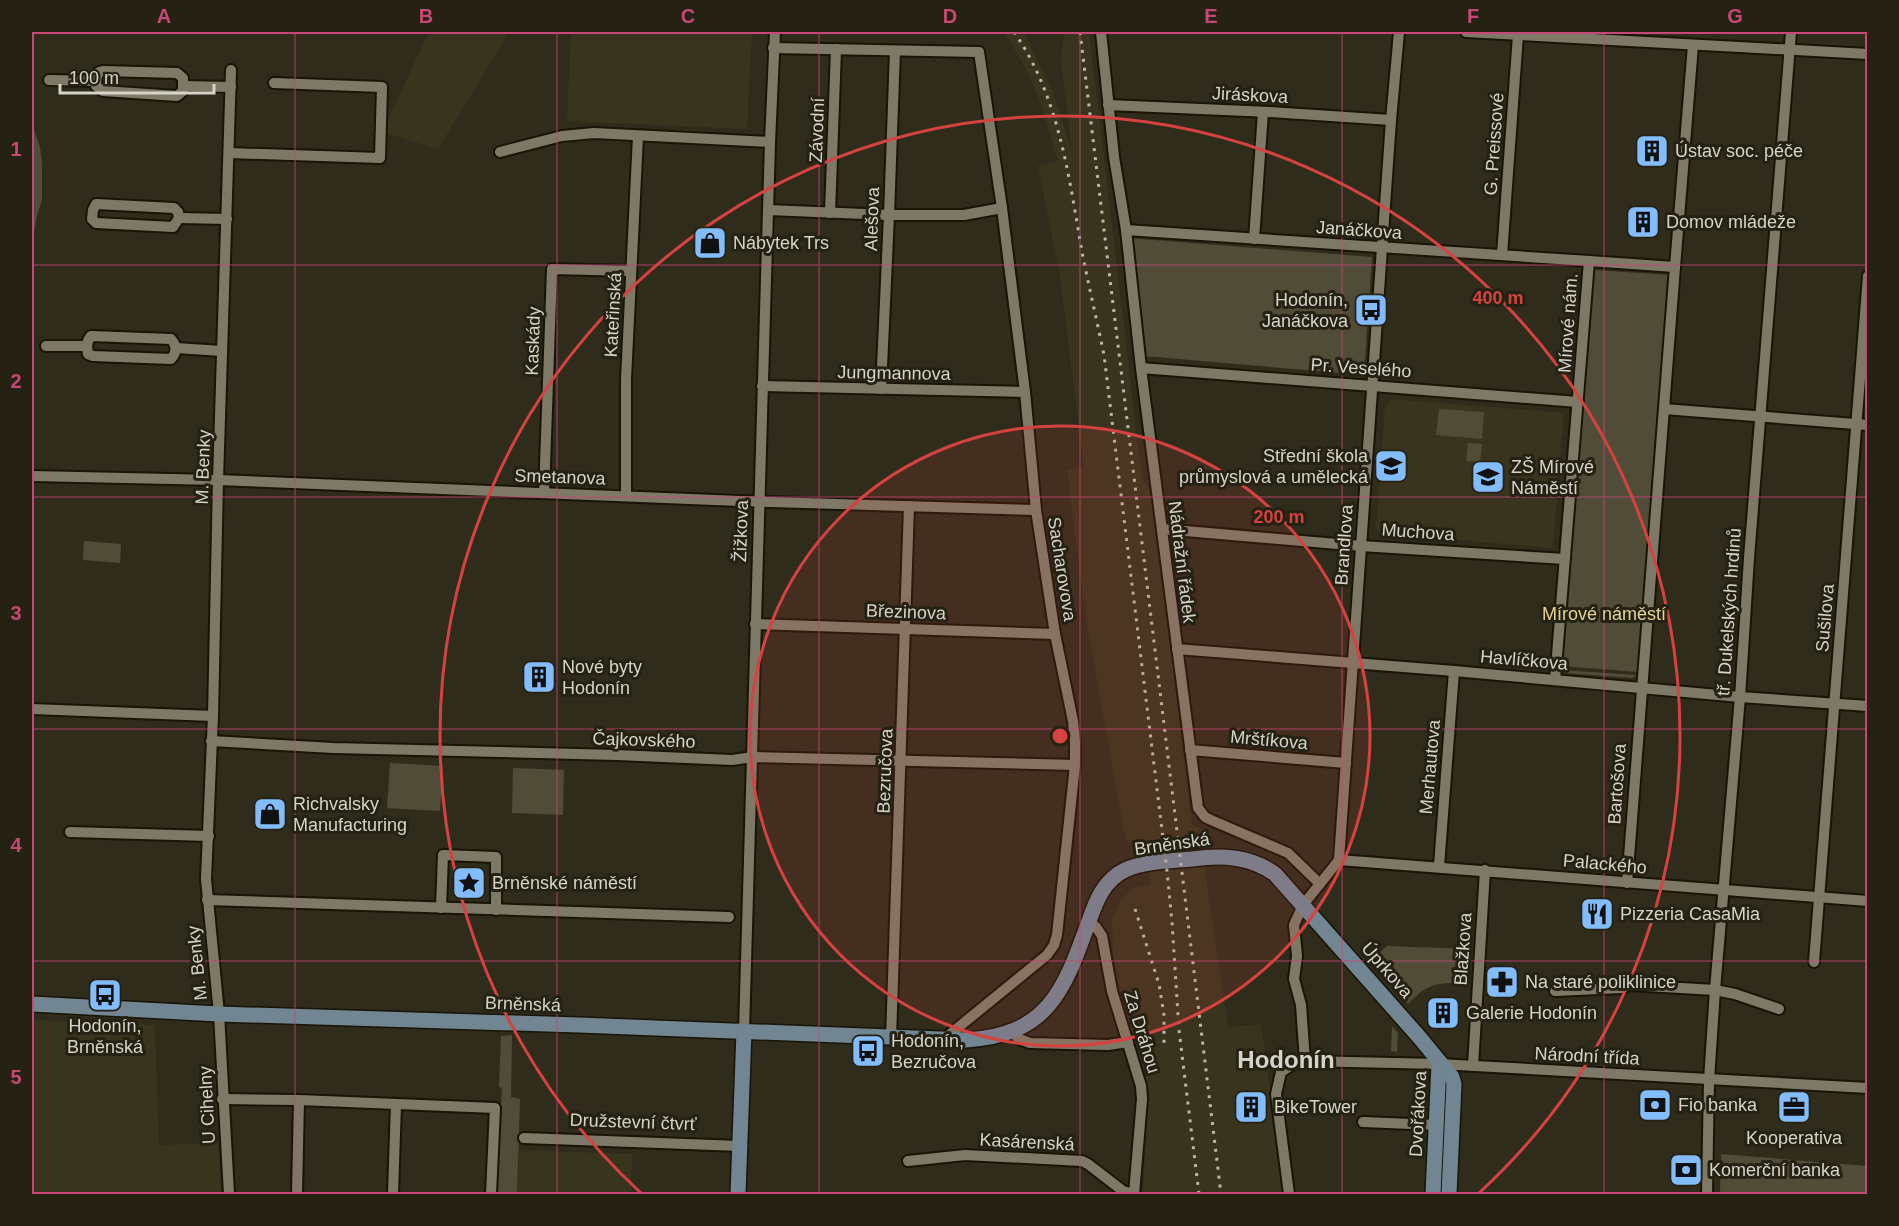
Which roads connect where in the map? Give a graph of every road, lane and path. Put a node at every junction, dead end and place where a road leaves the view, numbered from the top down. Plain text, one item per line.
1 (775, 32) edge
2 (1101, 32) edge
3 (1400, 32) edge
4 (1466, 32) edge
5 (1791, 32) edge
6 (1518, 35) junction
7 (1644, 36) edge
8 (1693, 45) junction
9 (774, 48) junction
10 (836, 49) junction
11 (1790, 49) junction
12 (895, 51) junction
13 (1868, 54) edge
14 (231, 70) dead end
15 (50, 80) dead end
16 (96, 81) junction
17 (273, 83) dead end
18 (184, 86) junction
19 (231, 87) junction
20 (1108, 105) junction
21 (1263, 112) junction
22 (1391, 120) junction
23 (638, 136) junction
24 (770, 142) junction
25 (500, 152) dead end
26 (229, 153) junction
27 (1002, 208) junction
28 (768, 210) junction
29 (830, 213) junction
30 (890, 215) junction
31 (179, 218) junction
32 (228, 219) junction
33 (1126, 230) junction
34 (1254, 239) junction
35 (1382, 248) junction
36 (1502, 255) junction
37 (1589, 261) junction
38 (1675, 267) junction
39 (632, 271) junction
40 (1868, 276) edge
41 (1867, 292) edge
42 (46, 346) dead end
43 (87, 346) junction
44 (176, 348) junction
45 (222, 351) junction
46 (1141, 368) junction
47 (762, 386) junction
48 (1372, 386) junction
49 (881, 389) junction
50 (1025, 392) junction
51 (1578, 402) junction
52 (1664, 409) junction
53 (1760, 416) junction
54 (1862, 424) edge
55 (32, 476) edge
56 (218, 480) junction
57 (544, 493) junction
58 (627, 496) junction
59 (759, 501) junction
60 (909, 506) junction
61 (1036, 510) junction
62 (1162, 530) junction
63 (1361, 546) junction
64 (1565, 560) junction
65 (755, 624) junction
66 (905, 629) junction
67 (1055, 634) junction
68 (1177, 649) junction
69 (1353, 662) junction
70 (1454, 671) junction
71 (1555, 680) junction
72 (1641, 688) junction
73 (1740, 697) junction
74 (1834, 703) junction
75 (1868, 706) edge
76 (32, 709) edge
77 (213, 716) junction
78 (211, 741) junction
79 (1190, 750) junction
80 (753, 757) junction
81 (902, 760) junction
82 (1346, 763) junction
83 (1075, 765) junction
84 (70, 832) dead end
85 (209, 836) junction
86 (1339, 860) junction
87 (1439, 866) junction
88 (1485, 870) junction
89 (1627, 883) junction
90 (1320, 884) junction
91 (1724, 890) junction
92 (1819, 897) junction
93 (207, 900) junction
94 (1868, 901) edge
95 (1303, 905) junction
96 (441, 908) junction
97 (496, 910) junction
98 (729, 917) dead end
99 (1088, 921) junction
100 (1814, 962) dead end
101 (1715, 990) junction
102 (1555, 991) dead end
103 (32, 1004) edge
104 (1779, 1009) dead end
105 (219, 1014) junction
106 (744, 1032) junction
107 (1012, 1032) junction
108 (891, 1038) junction
109 (944, 1039) junction
110 (1128, 1042) junction
111 (1305, 1061) junction
112 (1439, 1064) junction
113 (1473, 1066) junction
114 (1709, 1080) junction
115 (1868, 1088) edge
116 (222, 1099) junction
117 (299, 1100) junction
118 (396, 1104) junction
119 (1363, 1122) dead end
120 (1436, 1125) junction
121 (524, 1138) dead end
122 (740, 1146) junction
123 (908, 1161) dead end
124 (229, 1194) edge
125 (297, 1194) edge
126 (393, 1194) edge
127 (491, 1194) edge
128 (738, 1194) edge
129 (1134, 1194) edge
130 (1288, 1194) edge
131 (1434, 1194) edge
132 (1449, 1194) edge
133 (1707, 1194) edge

1 - 9 street, Žižkova
2 - 20 street, Nádražní řádek
3 - 22 street, Brandlova
4 - 6 street
5 - 11 street, tř. Dukelských hrdinů
6 - 7 street
6 - 36 street, G. Preissové
7 - 8 street
8 - 11 street
8 - 38 street
9 - 10 street
9 - 24 street, Žižkova
10 - 12 street
10 - 29 street, Závodní
11 - 13 street
11 - 53 street, tř. Dukelských hrdinů
12 - 27 street, Sacharovova
12 - 30 street, Alešova
14 - 19 street, M. Benky
15 - 16 street
16 - 18 street
16 - 18 street
17 - 26 street
18 - 19 street
19 - 26 street, M. Benky
20 - 21 street, Jiráskova
20 - 33 street, Nádražní řádek
21 - 22 street, Jiráskova
21 - 34 street
22 - 35 street, Brandlova
23 - 24 street
23 - 25 street
23 - 39 street, Kateřinská
24 - 28 street, Žižkova
26 - 32 street, M. Benky
27 - 30 street
27 - 50 street, Sacharovova
28 - 29 street
28 - 47 street, Žižkova
29 - 30 street
30 - 49 street, Alešova
31 - 31 street
31 - 32 street
32 - 45 street, M. Benky
33 - 34 street, Janáčkova
33 - 46 street, Nádražní řádek
34 - 35 street, Janáčkova
35 - 36 street, Janáčkova
35 - 48 street, Brandlova
36 - 37 street, Janáčkova
37 - 38 street, Mírové nám.
37 - 51 street, Mírové nám.
38 - 52 street
39 - 57 street, Kaskády
39 - 58 street, Kateřinská
40 - 41 street, Sušilova
41 - 54 street, Sušilova
42 - 43 street
43 - 44 street
43 - 44 street
44 - 45 street
45 - 56 street, M. Benky
46 - 48 street, Pr. Veselého
46 - 62 street, Nádražní řádek
47 - 49 street, Jungmannova
47 - 59 street, Žižkova
48 - 51 street, Pr. Veselého
48 - 63 street, Brandlova
49 - 50 street, Jungmannova
50 - 61 street, Sacharovova
51 - 64 street, Mírové nám.
52 - 53 street
52 - 72 street
53 - 54 street
53 - 73 street, tř. Dukelských hrdinů
54 - 74 street, Sušilova
55 - 56 street, Smetanova
56 - 57 street, Smetanova
56 - 77 street, M. Benky
57 - 58 street, Smetanova
58 - 59 street, Smetanova
59 - 60 street, Smetanova
59 - 65 street, Žižkova
60 - 61 street, Smetanova
60 - 66 street, Bezručova
61 - 67 street, Sacharovova
62 - 63 street, Muchova
62 - 68 street, Nádražní řádek
63 - 64 street, Muchova
63 - 69 street, Brandlova
64 - 71 street, Mírové nám.
65 - 66 street, Březinova
65 - 80 street, Žižkova
66 - 67 street, Březinova
66 - 81 street, Bezručova
67 - 83 street, Sacharovova
68 - 69 street, Havlíčkova
68 - 79 street, Nádražní řádek
69 - 70 street, Havlíčkova
69 - 82 street, Brandlova
70 - 71 street, Havlíčkova
70 - 87 street, Merhautova
71 - 72 street, Havlíčkova
72 - 73 street, Havlíčkova
72 - 89 street, Bartošova
73 - 74 street, Havlíčkova
73 - 91 street, tř. Dukelských hrdinů
74 - 75 street, Havlíčkova
74 - 92 street, Sušilova
76 - 77 street
77 - 78 street, M. Benky
78 - 80 street, Čajkovského
78 - 85 street, M. Benky
79 - 82 street, Mrštíkova
79 - 90 street, Nádražní řádek
80 - 81 street, Čajkovského
80 - 106 street, Žižkova
81 - 83 street, Čajkovského
81 - 108 street, Bezručova
82 - 86 street, Brandlova
83 - 109 street, Sacharovova
84 - 85 street
85 - 93 street, M. Benky
86 - 87 street, Palackého
86 - 90 street
87 - 88 street, Palackého
88 - 89 street, Palackého
88 - 113 street, Blažkova
89 - 91 street, Palackého
90 - 95 street
91 - 92 street, Palackého
91 - 101 street, tř. Dukelských hrdinů
92 - 94 street, Palackého
92 - 100 street, Sušilova
93 - 96 street
93 - 105 street, M. Benky
95 - 99 main road, Brněnská
95 - 111 street
95 - 112 main road, Úprkova
96 - 97 street
96 - 97 street
97 - 98 street
99 - 107 main road, Brněnská
99 - 110 street, Za Dráhou
101 - 102 street
101 - 104 street
101 - 114 street, tř. Dukelských hrdinů
103 - 105 main road, Brněnská
105 - 106 main road, Brněnská
105 - 116 street, U Cihelny
106 - 108 main road, Brněnská
106 - 122 main road
107 - 109 main road, Brněnská
107 - 110 street
108 - 109 main road, Brněnská
110 - 129 street, Za Dráhou
111 - 112 street, Národní třída
111 - 130 street
112 - 113 street, Národní třída
112 - 120 main road, Dvořákova
112 - 132 main road, Dvořákova
113 - 114 street, Národní třída
114 - 115 street, Národní třída
114 - 133 street, tř. Dukelských hrdinů
116 - 117 street
116 - 124 street, U Cihelny
117 - 118 street
117 - 125 street
118 - 126 street
118 - 127 street
119 - 120 street
120 - 131 main road, Dvořákova
121 - 122 street, Družstevní čtvrť
122 - 128 main road
123 - 129 street, Kasárenská

